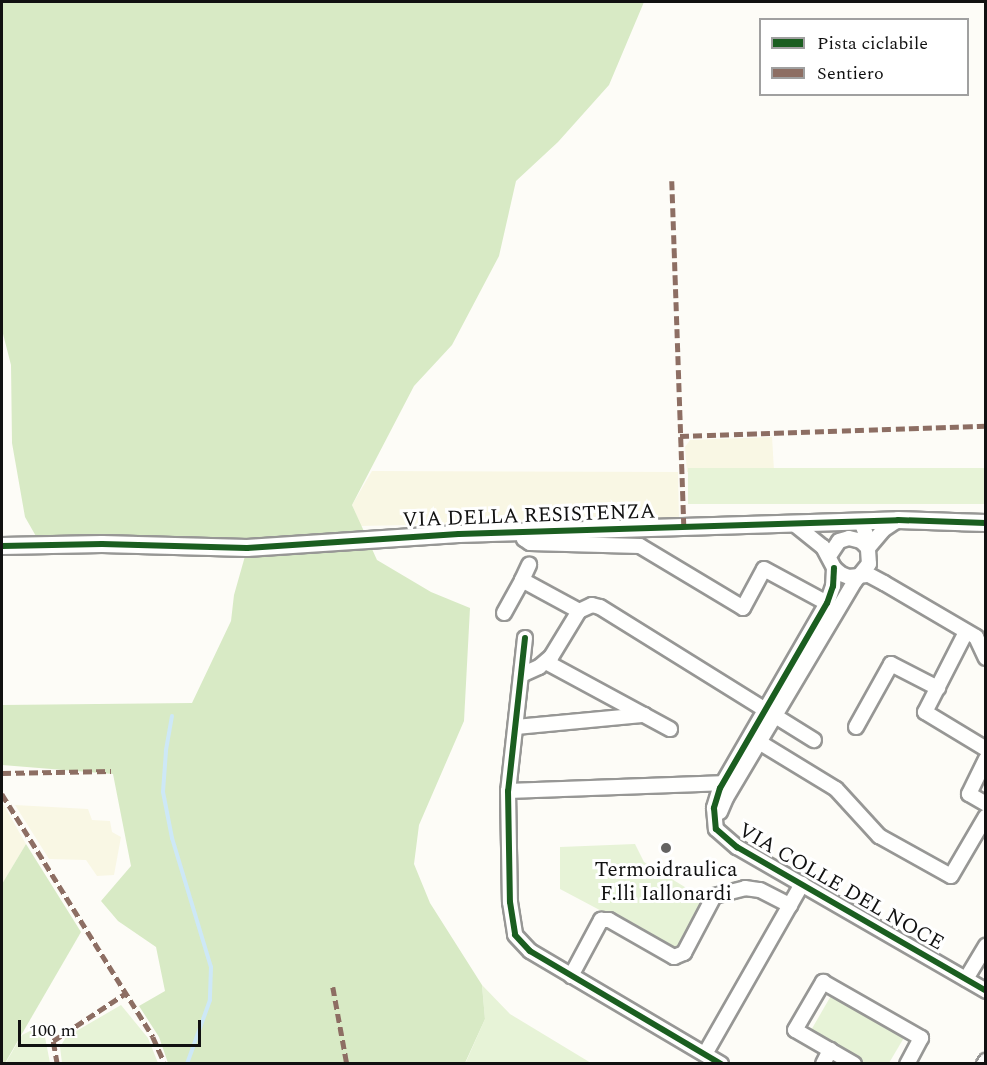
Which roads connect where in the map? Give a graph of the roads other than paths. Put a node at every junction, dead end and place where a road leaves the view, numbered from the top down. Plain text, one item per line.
1 (898, 520) junction
2 (861, 521) junction
3 (839, 522) junction
4 (793, 523) junction
5 (986, 523) edge
6 (524, 532) junction
7 (2, 546) edge
8 (869, 554) junction
9 (832, 560) junction
10 (529, 566) dead end
11 (860, 575) junction
12 (522, 580) junction
13 (884, 583) junction
14 (827, 603) junction
15 (579, 611) junction
16 (504, 613) dead end
17 (966, 632) junction
18 (525, 638) dead end
19 (986, 658) edge
20 (546, 662) junction
21 (522, 675) junction
22 (938, 688) junction
23 (770, 712) junction
24 (644, 715) junction
25 (516, 727) junction
26 (856, 727) dead end
27 (670, 729) dead end
28 (814, 740) dead end
29 (759, 742) junction
30 (986, 749) edge
31 (986, 759) edge
32 (729, 783) junction
33 (508, 791) junction
34 (986, 804) edge
35 (986, 816) edge
36 (802, 884) junction
37 (790, 905) junction
38 (984, 951) edge
39 (571, 976) junction
40 (966, 980) junction
41 (986, 991) edge
42 (830, 1050) junction
43 (705, 1054) junction
44 (721, 1064) edge
45 (823, 1064) edge
46 (854, 1064) edge
47 (907, 1064) edge

1 - 2 street, VIA DELLA RESISTENZA
1 - 5 street, VIA DELLA RESISTENZA
1 - 8 street, VIA COLLE DEL NOCE
2 - 3 street, VIA DELLA RESISTENZA
2 - 8 street
3 - 4 street, VIA DELLA RESISTENZA
3 - 9 street, VIA COLLE DEL NOCE
4 - 6 street, VIA DELLA RESISTENZA
4 - 9 street
6 - 7 street, VIA DELLA RESISTENZA
6 - 14 street
8 - 9 street
8 - 11 street, VIA COLLE DEL NOCE
8 - 13 street
9 - 11 street
9 - 14 street, VIA COLLE DEL NOCE
10 - 12 street
11 - 13 street
11 - 23 street, VIA COLLE DEL NOCE
12 - 15 street
12 - 16 street
13 - 17 street
14 - 23 street, VIA COLLE DEL NOCE
15 - 20 street
15 - 23 street
17 - 19 street
17 - 22 street
18 - 21 street
20 - 21 street
20 - 24 street
21 - 25 street
22 - 26 street
22 - 30 street
23 - 28 street
23 - 29 street, VIA COLLE DEL NOCE
23 - 32 street, VIA COLLE DEL NOCE
24 - 25 street
24 - 27 street
25 - 33 street
29 - 32 street, VIA COLLE DEL NOCE
29 - 35 street
31 - 34 street
32 - 33 street
32 - 36 street, VIA COLLE DEL NOCE
33 - 39 street
36 - 37 street
36 - 40 street, VIA COLLE DEL NOCE
37 - 39 street
37 - 43 street
38 - 40 street
39 - 43 street
40 - 41 street, VIA COLLE DEL NOCE
42 - 45 street
42 - 46 street
42 - 47 street
43 - 44 street

